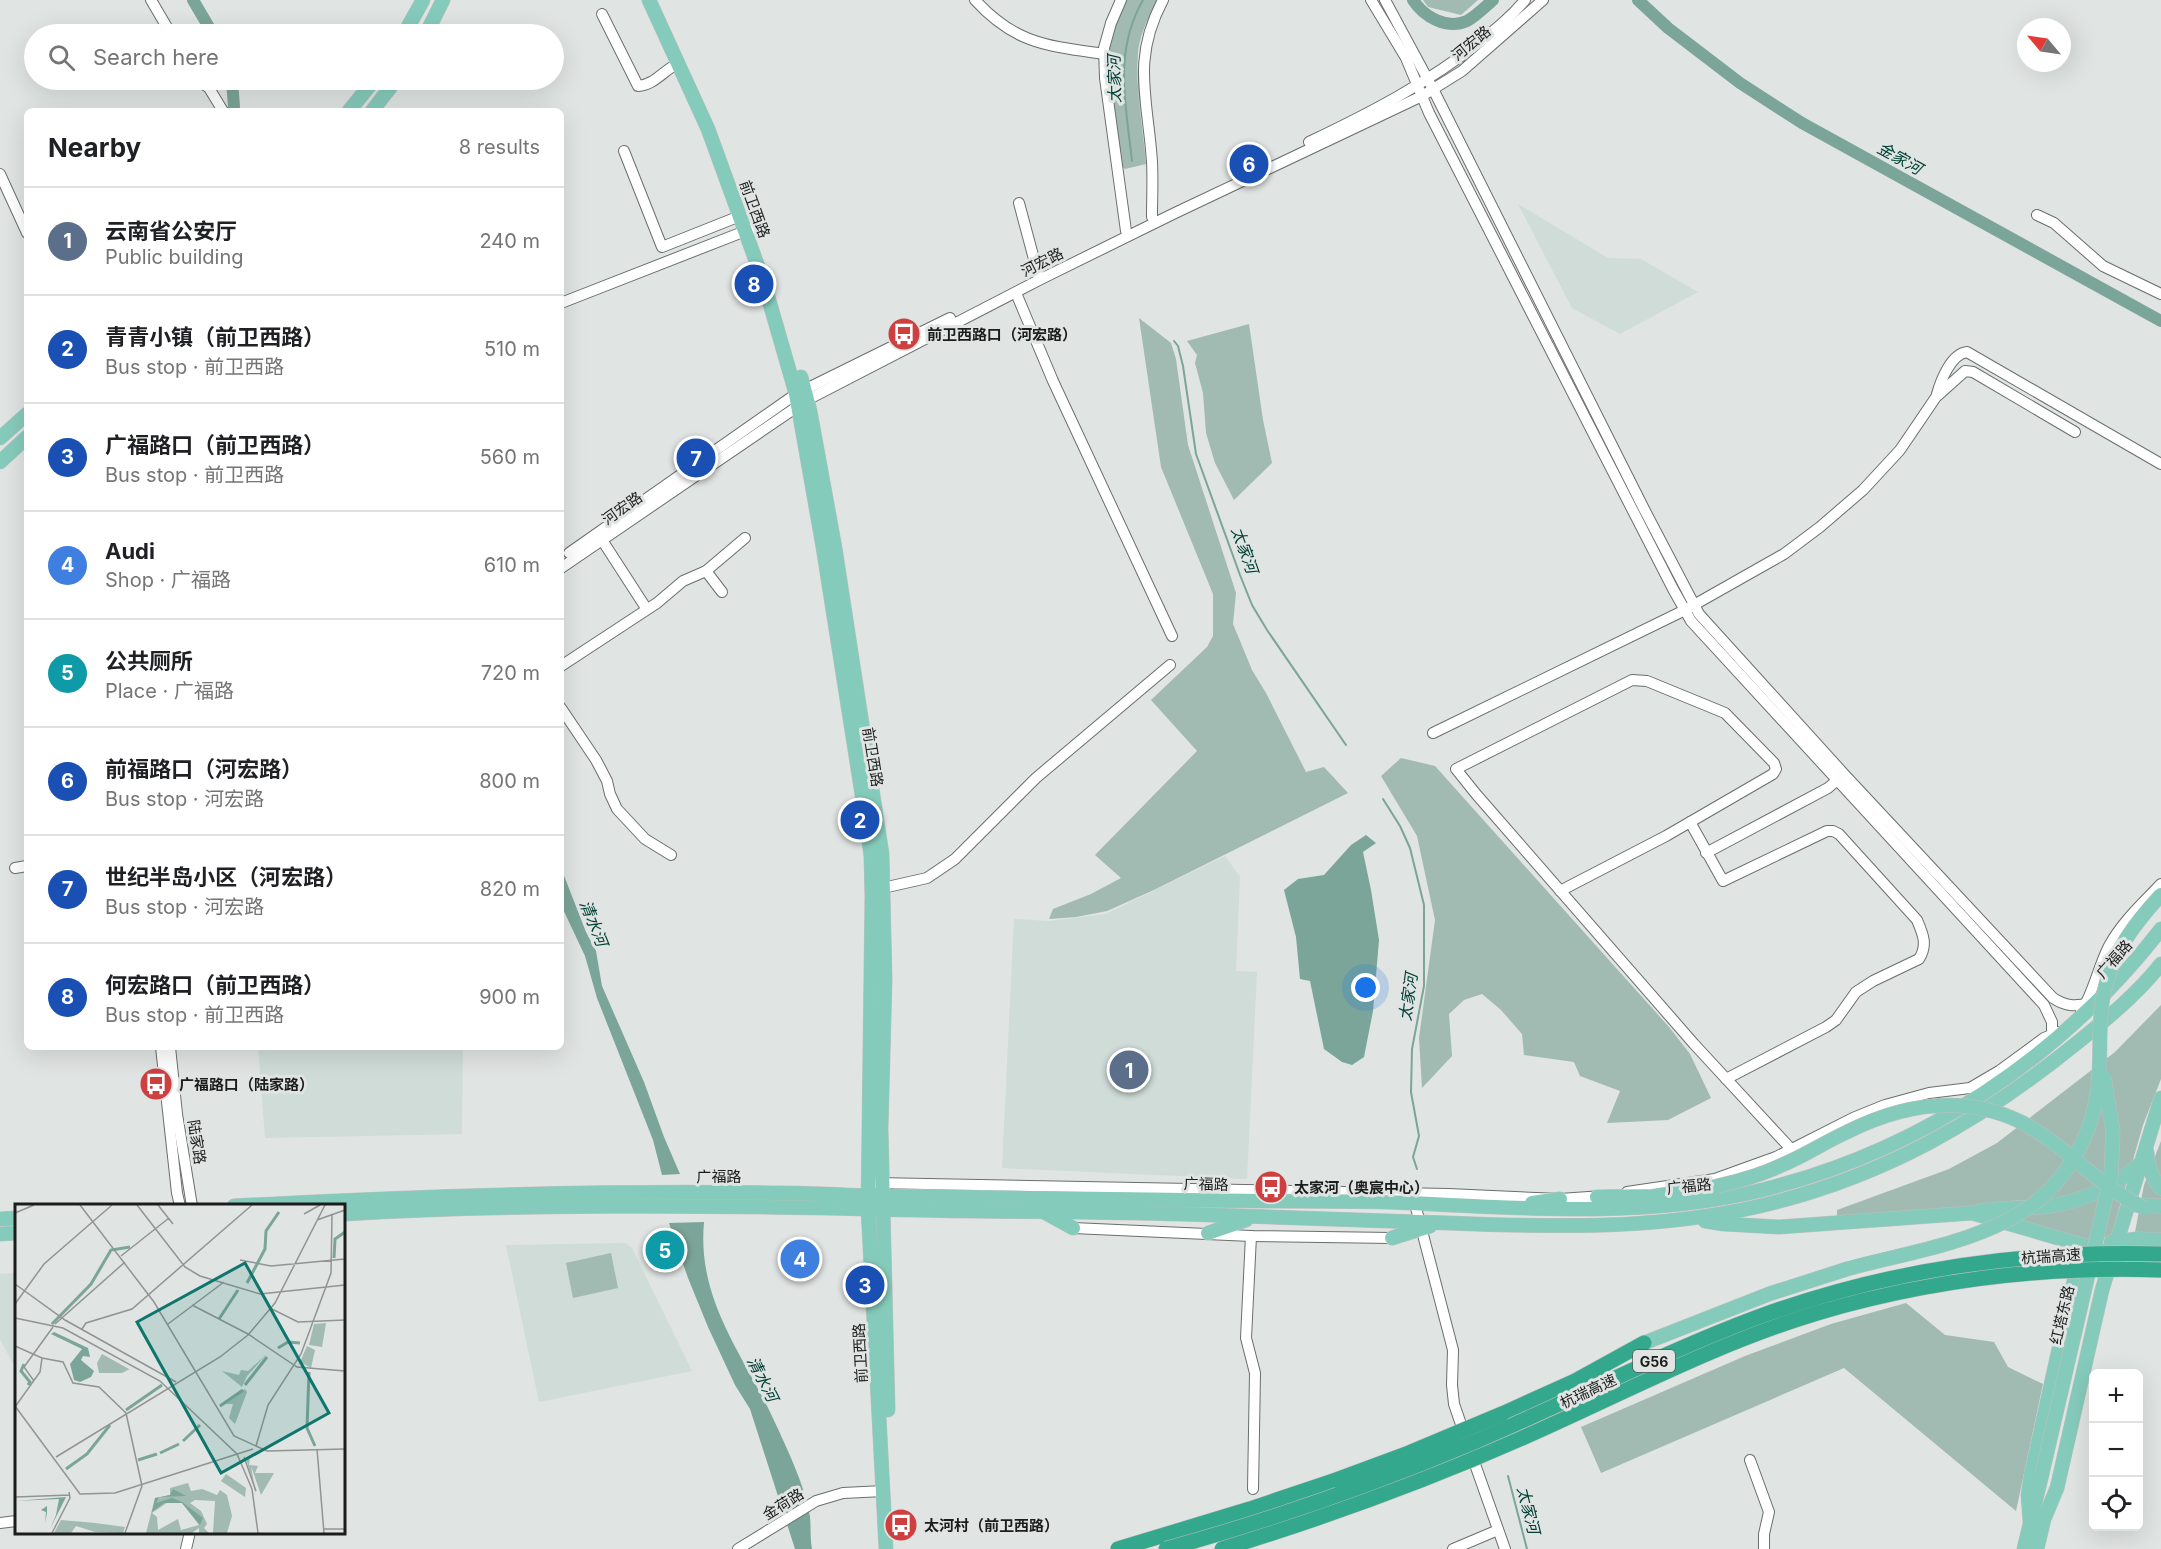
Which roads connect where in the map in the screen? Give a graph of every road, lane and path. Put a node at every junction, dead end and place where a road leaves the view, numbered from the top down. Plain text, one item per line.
1 (151, 0) edge
2 (423, 0) edge
3 (443, 0) edge
4 (649, 0) edge
5 (658, 0) edge
6 (975, 0) edge
7 (1120, 0) edge
8 (1163, 0) edge
9 (1371, 0) edge
10 (1385, 0) edge
11 (1525, 0) edge
12 (1543, 0) edge
13 (602, 14) dead end
14 (165, 24) edge
15 (410, 24) edge
16 (431, 24) edge
17 (1104, 54) junction
18 (677, 64) junction
19 (1431, 84) junction
20 (210, 90) edge
21 (366, 90) edge
22 (388, 90) edge
23 (1420, 91) junction
24 (221, 108) edge
25 (351, 108) edge
26 (374, 108) edge
27 (624, 151) dead end
28 (0, 174) edge
29 (1018, 203) dead end
30 (2037, 215) dead end
31 (740, 216) junction
32 (1152, 218) junction
33 (24, 226) edge
34 (749, 229) junction
35 (1126, 231) junction
36 (1038, 274) junction
37 (1016, 293) junction
38 (2161, 294) edge
39 (564, 302) edge
40 (802, 397) junction
41 (1936, 398) junction
42 (24, 417) edge
43 (1604, 429) junction
44 (2075, 432) dead end
45 (1594, 434) junction
46 (0, 438) edge
47 (24, 440) edge
48 (0, 462) edge
49 (2161, 464) edge
50 (745, 538) dead end
51 (602, 540) junction
52 (564, 557) edge
53 (564, 565) edge
54 (706, 571) junction
55 (722, 592) dead end
56 (646, 608) junction
57 (1689, 608) junction
58 (1172, 636) dead end
59 (564, 664) edge
60 (1170, 665) dead end
61 (564, 712) edge
62 (1433, 733) dead end
63 (1841, 777) junction
64 (1690, 822) junction
65 (1706, 853) junction
66 (671, 855) dead end
67 (24, 866) edge
68 (15, 868) dead end
69 (2161, 884) edge
70 (883, 888) junction
71 (1560, 891) junction
72 (2161, 895) edge
73 (2161, 929) edge
74 (1986, 933) junction
75 (2161, 964) edge
76 (2103, 996) junction
77 (2086, 1005) junction
78 (2070, 1027) junction
79 (2051, 1039) junction
80 (161, 1050) edge
81 (170, 1050) edge
82 (2100, 1051) junction
83 (1726, 1079) junction
84 (2161, 1098) edge
85 (2147, 1141) junction
86 (1791, 1149) junction
87 (2141, 1163) junction
88 (2161, 1188) edge
89 (1326, 1193) junction
90 (875, 1196) junction
91 (1597, 1197) junction
92 (1560, 1199) junction
93 (1383, 1202) junction
94 (180, 1204) edge
95 (192, 1204) edge
96 (267, 1204) edge
97 (1416, 1204) junction
98 (2129, 1205) junction
99 (2161, 1206) edge
100 (1510, 1208) junction
101 (1042, 1211) junction
102 (1972, 1213) junction
103 (345, 1214) edge
104 (2161, 1215) edge
105 (1253, 1217) junction
106 (15, 1218) edge
107 (0, 1219) edge
108 (1694, 1219) junction
109 (1422, 1225) junction
110 (1073, 1228) joint
111 (2029, 1229) junction
112 (15, 1233) edge
113 (1208, 1233) junction
114 (0, 1234) edge
115 (1251, 1236) junction
116 (1392, 1238) joint
117 (2161, 1240) edge
118 (2082, 1245) junction
119 (2116, 1248) junction
120 (2161, 1254) edge
121 (2161, 1259) edge
122 (2161, 1269) edge
123 (2072, 1297) junction
124 (1644, 1343) joint
125 (1750, 1460) dead end
126 (1253, 1490) dead end
127 (884, 1491) junction
128 (15, 1521) edge
129 (2030, 1521) junction
130 (0, 1523) edge
131 (1498, 1530) junction
132 (190, 1534) edge
133 (186, 1549) edge
134 (738, 1549) edge
135 (886, 1549) edge
136 (894, 1549) edge
137 (1118, 1549) edge
138 (1166, 1549) edge
139 (1222, 1549) edge
140 (1452, 1549) edge
141 (1505, 1549) edge
142 (1764, 1549) edge
143 (2024, 1549) edge
144 (2037, 1549) edge

1 - 14 street
2 - 15 main road
3 - 16 main road
4 - 18 main road, 前卫西路
5 - 34 main road, 前卫西路
6 - 17 street
7 - 17 street
8 - 32 street
9 - 23 street
10 - 19 street
11 - 19 street, 河宏路
12 - 19 street, 河宏路
13 - 18 street
17 - 35 street
18 - 31 main road, 前卫西路
19 - 23 street, 河宏路
19 - 43 street
20 - 24 street
21 - 25 main road
22 - 26 main road
23 - 32 street, 河宏路
23 - 37 street, 河宏路
23 - 45 street
27 - 31 street
28 - 33 street
29 - 36 street
30 - 38 street
31 - 34 main road, 前卫西路
32 - 35 street, 河宏路
34 - 39 street
34 - 40 main road, 前卫西路
35 - 36 street, 河宏路
36 - 40 street, 河宏路
37 - 40 street, 河宏路
37 - 58 street
40 - 51 street, 河宏路
40 - 52 street, 河宏路
40 - 70 main road, 前卫西路
40 - 90 main road, 前卫西路
41 - 44 street
41 - 49 street
41 - 57 street
42 - 46 main road
43 - 45 street
43 - 57 street
45 - 57 street
47 - 48 main road
50 - 54 street
51 - 53 street, 河宏路
51 - 56 street
54 - 55 street
54 - 56 street
56 - 59 street
57 - 62 street
57 - 63 street
60 - 70 street
61 - 66 street
63 - 65 street
63 - 74 street
64 - 65 street
64 - 71 street
64 - 71 street
65 - 83 street
67 - 68 street
69 - 77 street
70 - 90 main road, 前卫西路
71 - 83 street
72 - 82 main road, bridge
73 - 76 main road, 广福路
74 - 77 street
74 - 79 street
75 - 108 main road, 广福路
76 - 77 street
76 - 78 main road, 广福路
77 - 78 street
78 - 79 main road, 广福路
79 - 86 street
79 - 100 main road, 广福路
80 - 94 street, 陆家路
81 - 95 street, 陆家路
82 - 124 main road, bridge
82 - 129 main road, 红塔东路, bridge
83 - 86 street
84 - 85 main road
85 - 87 main road
85 - 88 main road
86 - 91 street
87 - 98 main road
87 - 102 main road
89 - 90 street
89 - 92 street
89 - 93 main road
90 - 93 main road, 广福路
90 - 96 main road, 广福路
90 - 101 main road, 广福路
90 - 103 main road, 广福路
90 - 127 main road, 前卫西路
90 - 136 main road, 前卫西路
91 - 92 street
91 - 104 main road, bridge
92 - 100 main road
93 - 97 main road, 广福路
97 - 100 main road, 广福路
97 - 109 street
98 - 99 main road
98 - 119 main road
101 - 105 main road, 广福路
101 - 110 main road
102 - 108 main road
102 - 111 main road
105 - 109 main road, 广福路
105 - 113 main road
106 - 107 main road
108 - 109 main road, 广福路
109 - 116 main road
109 - 131 street
110 - 113 street
111 - 118 main road
111 - 123 main road
112 - 114 main road
113 - 115 street
115 - 116 street
115 - 126 street
117 - 119 main road
118 - 119 main road
118 - 123 main road
119 - 121 main road
119 - 144 main road
120 - 138 highway, 杭瑞高速 / G56, bridge
122 - 139 highway, 杭瑞高速 / G56, bridge
123 - 129 main road
124 - 137 highway, bridge
125 - 142 street
127 - 134 street, 金荷路
127 - 135 main road, 前卫西路
128 - 130 street
129 - 143 main road, 红塔东路
131 - 140 street
131 - 141 street
132 - 133 street

